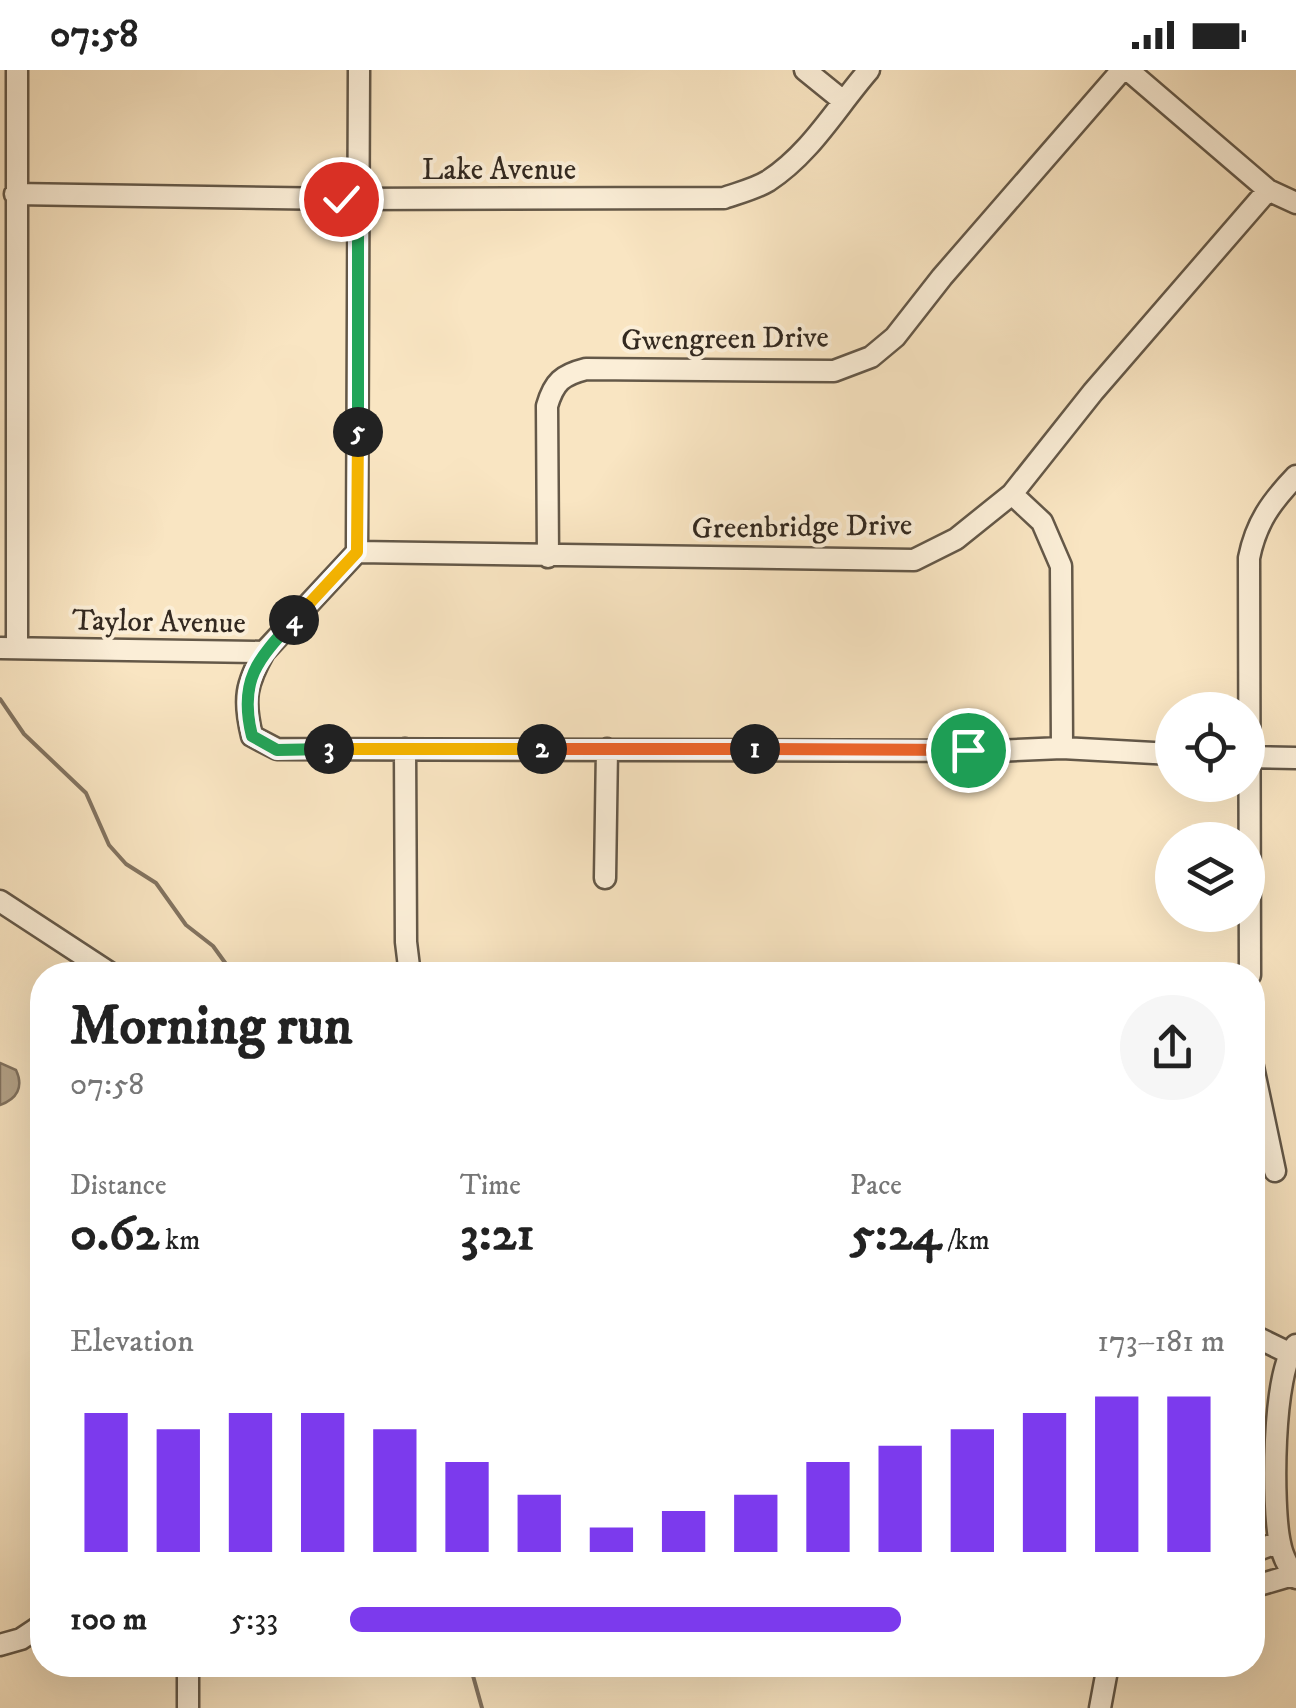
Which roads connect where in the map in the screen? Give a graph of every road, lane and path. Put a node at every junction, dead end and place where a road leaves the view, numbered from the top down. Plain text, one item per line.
1 (16, 70) edge
2 (359, 70) edge
3 (805, 70) edge
4 (869, 70) edge
5 (1125, 70) edge
6 (842, 100) junction
7 (1268, 190) junction
8 (16, 194) junction
9 (358, 199) junction
10 (1296, 202) edge
11 (1296, 476) edge
12 (1012, 494) junction
13 (357, 552) junction
14 (548, 557) junction
15 (8, 648) edge
16 (264, 652) junction
17 (1249, 692) edge
18 (1062, 748) junction
19 (405, 749) junction
20 (607, 749) junction
21 (1155, 753) edge
22 (1265, 758) edge
23 (1296, 758) edge
24 (1249, 802) edge
25 (605, 878) dead end
26 (0, 900) edge
27 (93, 962) edge
28 (408, 962) edge
29 (1250, 962) edge
30 (1265, 1124) edge
31 (1275, 1171) dead end
32 (1265, 1340) edge
33 (1292, 1349) edge
34 (1280, 1542) junction
35 (1265, 1547) edge
36 (1295, 1576) edge
37 (1265, 1583) edge
38 (30, 1633) edge
39 (0, 1645) edge
40 (188, 1677) edge
41 (1106, 1677) edge
42 (188, 1708) edge
43 (1100, 1708) edge

1 - 8 street
2 - 9 street
3 - 6 street
4 - 6 street, Lake Avenue
5 - 7 street
5 - 14 street, Gwengreen Drive
6 - 9 street, Lake Avenue
7 - 10 street
7 - 12 street, Greenbridge Drive
8 - 9 street, Lake Avenue
8 - 15 street
9 - 13 street
11 - 17 street
12 - 14 street, Greenbridge Drive
12 - 18 street
13 - 14 street, Greenbridge Drive
13 - 16 street
15 - 16 street, Taylor Avenue
16 - 19 street, Taylor Avenue
18 - 20 street, Taylor Avenue
18 - 21 street, Taylor Avenue
19 - 20 street, Taylor Avenue
19 - 28 street
20 - 25 street
22 - 23 street
24 - 29 street
26 - 27 street
30 - 31 street
32 - 33 street
33 - 34 street
34 - 35 street
34 - 36 street
36 - 37 street
38 - 39 street
40 - 42 street
41 - 43 street

